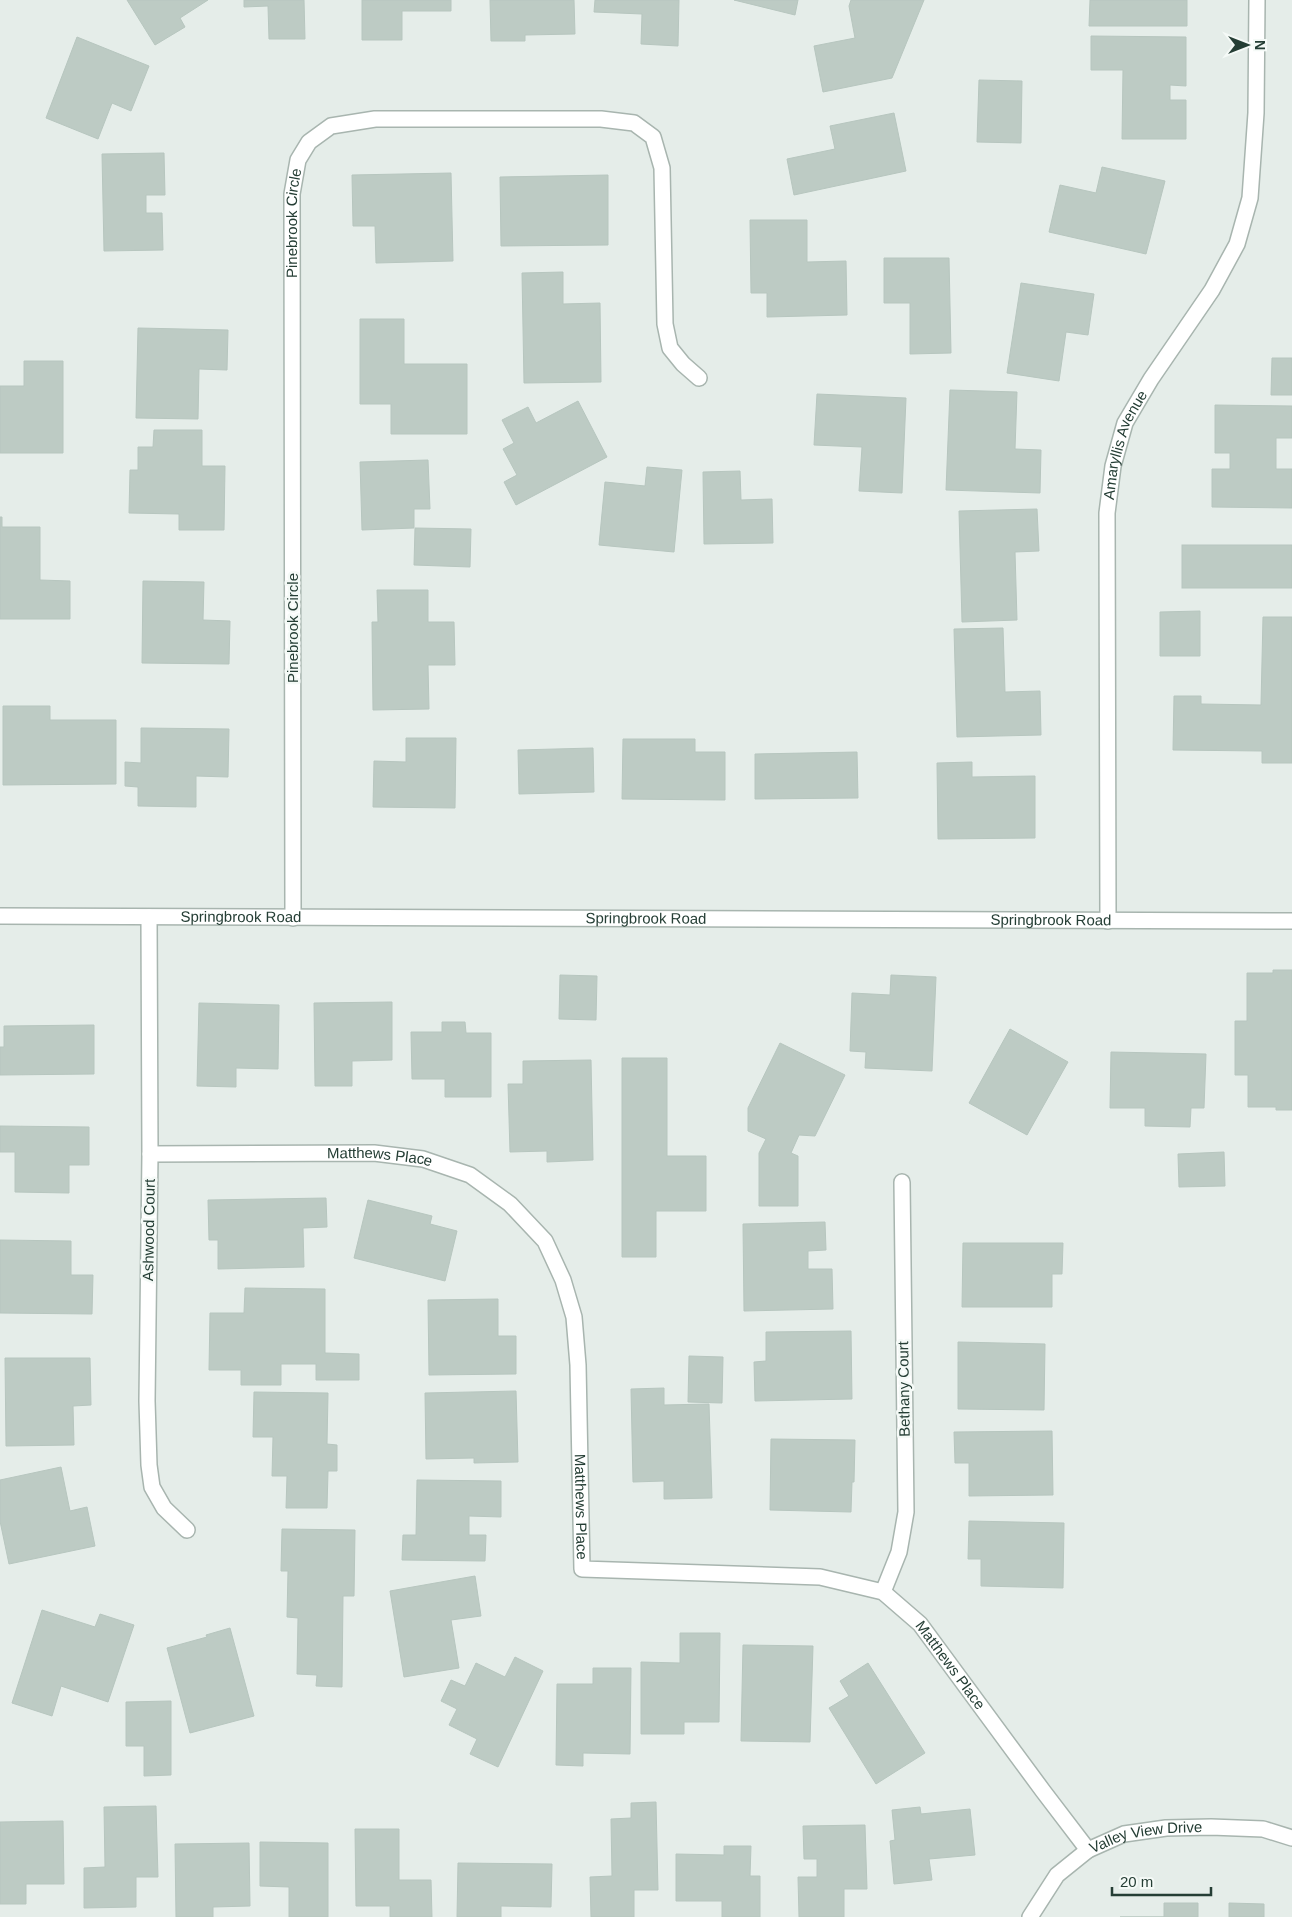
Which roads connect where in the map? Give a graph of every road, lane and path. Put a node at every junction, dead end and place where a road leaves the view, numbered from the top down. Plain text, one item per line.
1 (1257, 0) edge
2 (699, 378) dead end
3 (0, 916) edge
4 (149, 917) junction
5 (293, 918) junction
6 (1108, 921) junction
7 (1292, 921) edge
8 (150, 1154) junction
9 (902, 1182) dead end
10 (186, 1530) dead end
11 (883, 1592) junction
12 (1292, 1838) edge
13 (1088, 1850) junction
14 (1030, 1917) edge

1 - 6 street, Amaryllis Avenue
2 - 5 street, Pinebrook Circle
3 - 4 street, Springbrook Road
4 - 5 street, Springbrook Road
4 - 8 street, Ashwood Court
5 - 6 street, Springbrook Road
6 - 7 street, Springbrook Road
8 - 10 street, Ashwood Court
8 - 11 street, Matthews Place
9 - 11 street, Bethany Court
11 - 13 street, Matthews Place
12 - 13 street, Valley View Drive
13 - 14 street, Valley View Drive

